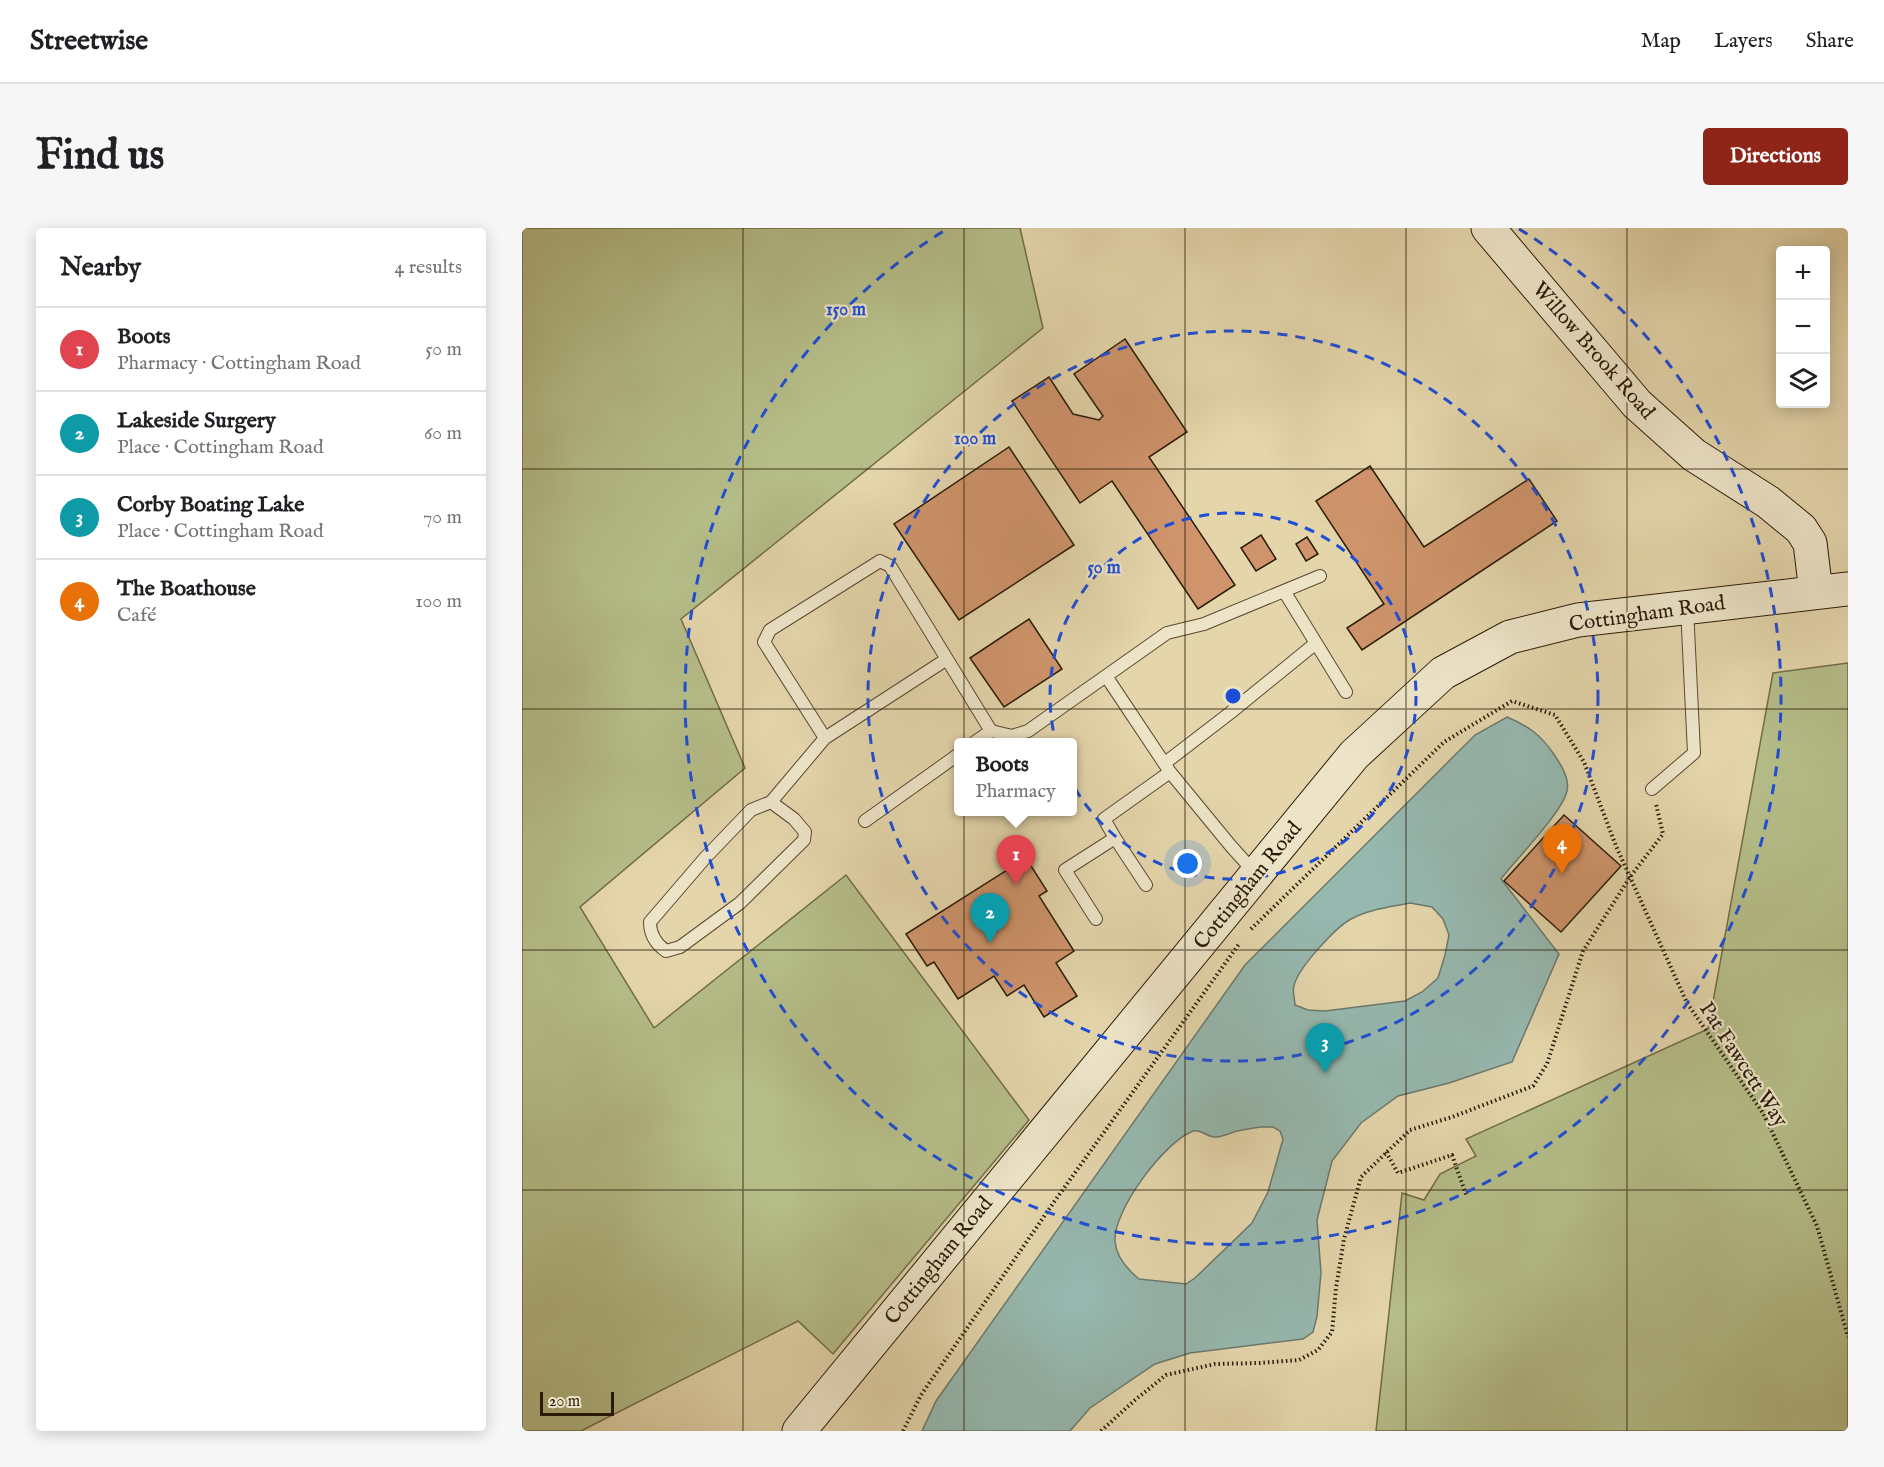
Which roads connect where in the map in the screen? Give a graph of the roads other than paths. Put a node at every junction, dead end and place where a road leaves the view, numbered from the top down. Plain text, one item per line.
1 (1488, 228) edge
2 (1320, 576) dead end
3 (1848, 589) edge
4 (1284, 591) junction
5 (1815, 592) junction
6 (1688, 606) junction
7 (1316, 643) junction
8 (947, 659) junction
9 (1106, 676) junction
10 (1346, 692) dead end
11 (991, 731) junction
12 (825, 738) junction
13 (981, 738) edge
14 (954, 758) edge
15 (1168, 767) junction
16 (1652, 789) road end
17 (771, 802) junction
18 (865, 821) dead end
19 (1115, 838) junction
20 (1256, 874) junction
21 (1146, 885) dead end
22 (1096, 919) dead end
23 (799, 1431) edge

1 - 5 street, Willow Brook Road
2 - 4 lane
3 - 5 street, Cottingham Road
4 - 7 lane
4 - 9 lane
5 - 6 street, Cottingham Road
6 - 16 lane
6 - 20 street, Cottingham Road
7 - 10 lane
7 - 15 lane
8 - 11 lane
8 - 12 lane
8 - 12 lane
9 - 11 lane
9 - 15 lane
11 - 13 lane
12 - 17 lane
14 - 18 lane
15 - 19 lane
15 - 20 lane
17 - 17 lane
19 - 21 lane
19 - 22 lane
20 - 23 street, Cottingham Road

